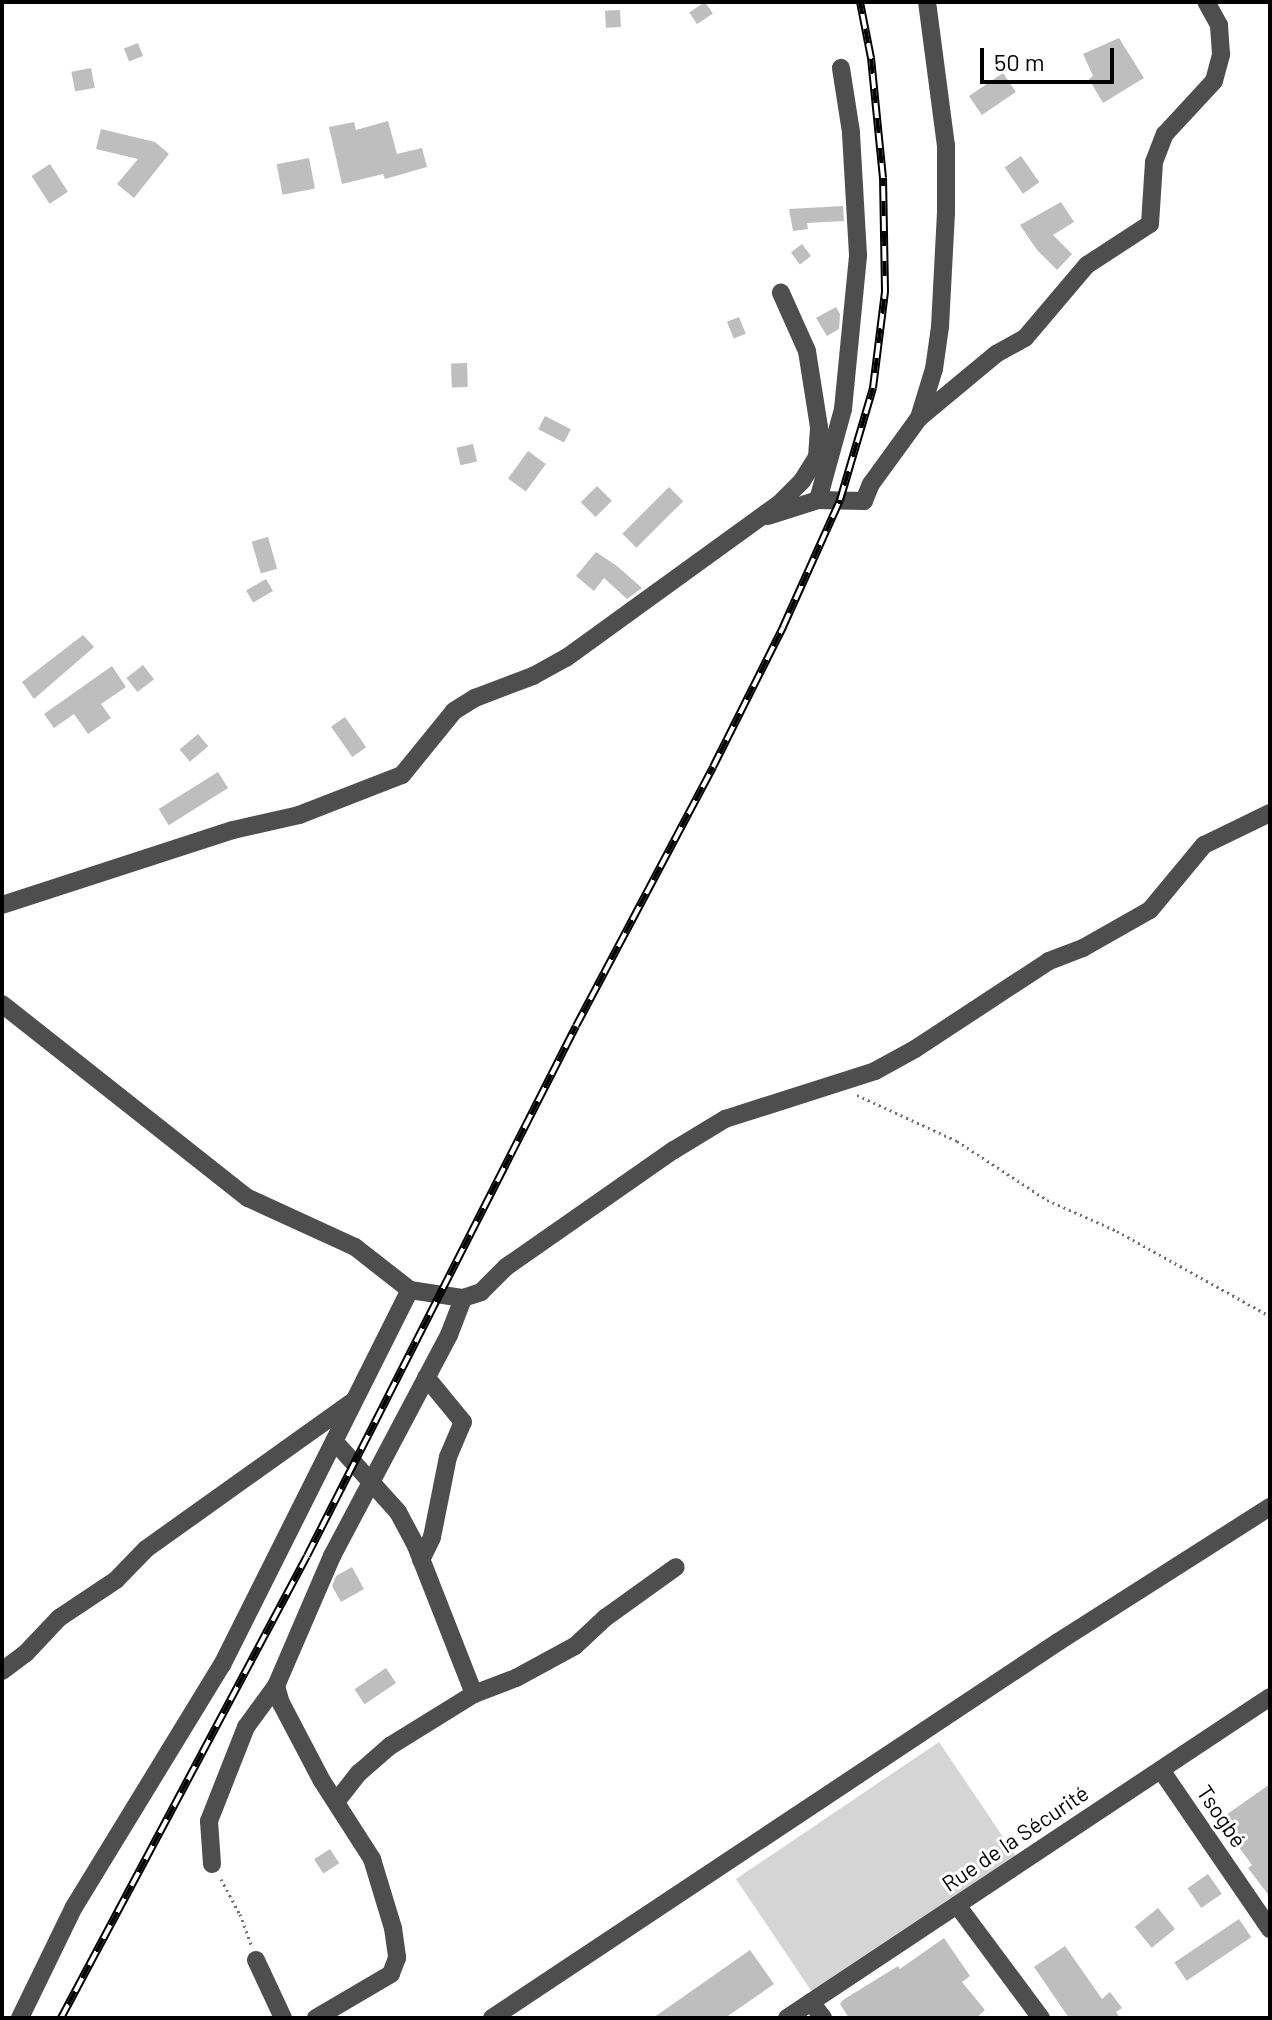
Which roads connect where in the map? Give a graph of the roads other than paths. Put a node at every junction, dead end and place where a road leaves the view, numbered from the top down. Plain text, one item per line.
1 (927, 2) edge
2 (1206, 2) edge
3 (841, 68) dead end
4 (781, 293) dead end
5 (919, 418) junction
6 (818, 500) junction
7 (757, 519) junction
8 (1270, 813) edge
9 (2, 905) edge
10 (2, 1004) edge
11 (410, 1290) junction
12 (463, 1298) junction
13 (426, 1377) junction
14 (358, 1398) junction
15 (335, 1442) junction
16 (373, 1481) junction
17 (1270, 1507) edge
18 (421, 1560) junction
19 (676, 1567) dead end
20 (2, 1671) edge
21 (276, 1686) junction
22 (474, 1694) junction
23 (1270, 1697) edge
24 (1161, 1770) junction
25 (336, 1802) junction
26 (212, 1864) road end
27 (957, 1905) junction
28 (1270, 1929) edge
29 (256, 1960) road end
30 (811, 2002) junction
31 (20, 2018) edge
32 (283, 2018) edge
33 (316, 2018) edge
34 (492, 2018) edge
35 (787, 2018) edge
36 (823, 2018) edge
37 (1041, 2018) edge

1 - 5 street
2 - 5 street
3 - 6 street
4 - 7 street
5 - 6 street
6 - 7 street
7 - 9 street
8 - 12 street
10 - 11 street
11 - 12 street
11 - 14 street
12 - 13 street
13 - 16 street
13 - 18 street
14 - 15 street
14 - 20 street
15 - 16 street
15 - 31 street
16 - 18 street
16 - 21 street
17 - 34 street
18 - 22 street
19 - 22 street
21 - 25 street
21 - 26 street
22 - 25 street
23 - 24 street, Rue de la Sécurité
24 - 27 street, Rue de la Sécurité
24 - 28 street, Tsogbé
25 - 33 street
27 - 30 street, Rue de la Sécurité
27 - 37 street
29 - 32 street
30 - 35 street, Rue de la Sécurité
30 - 36 street

